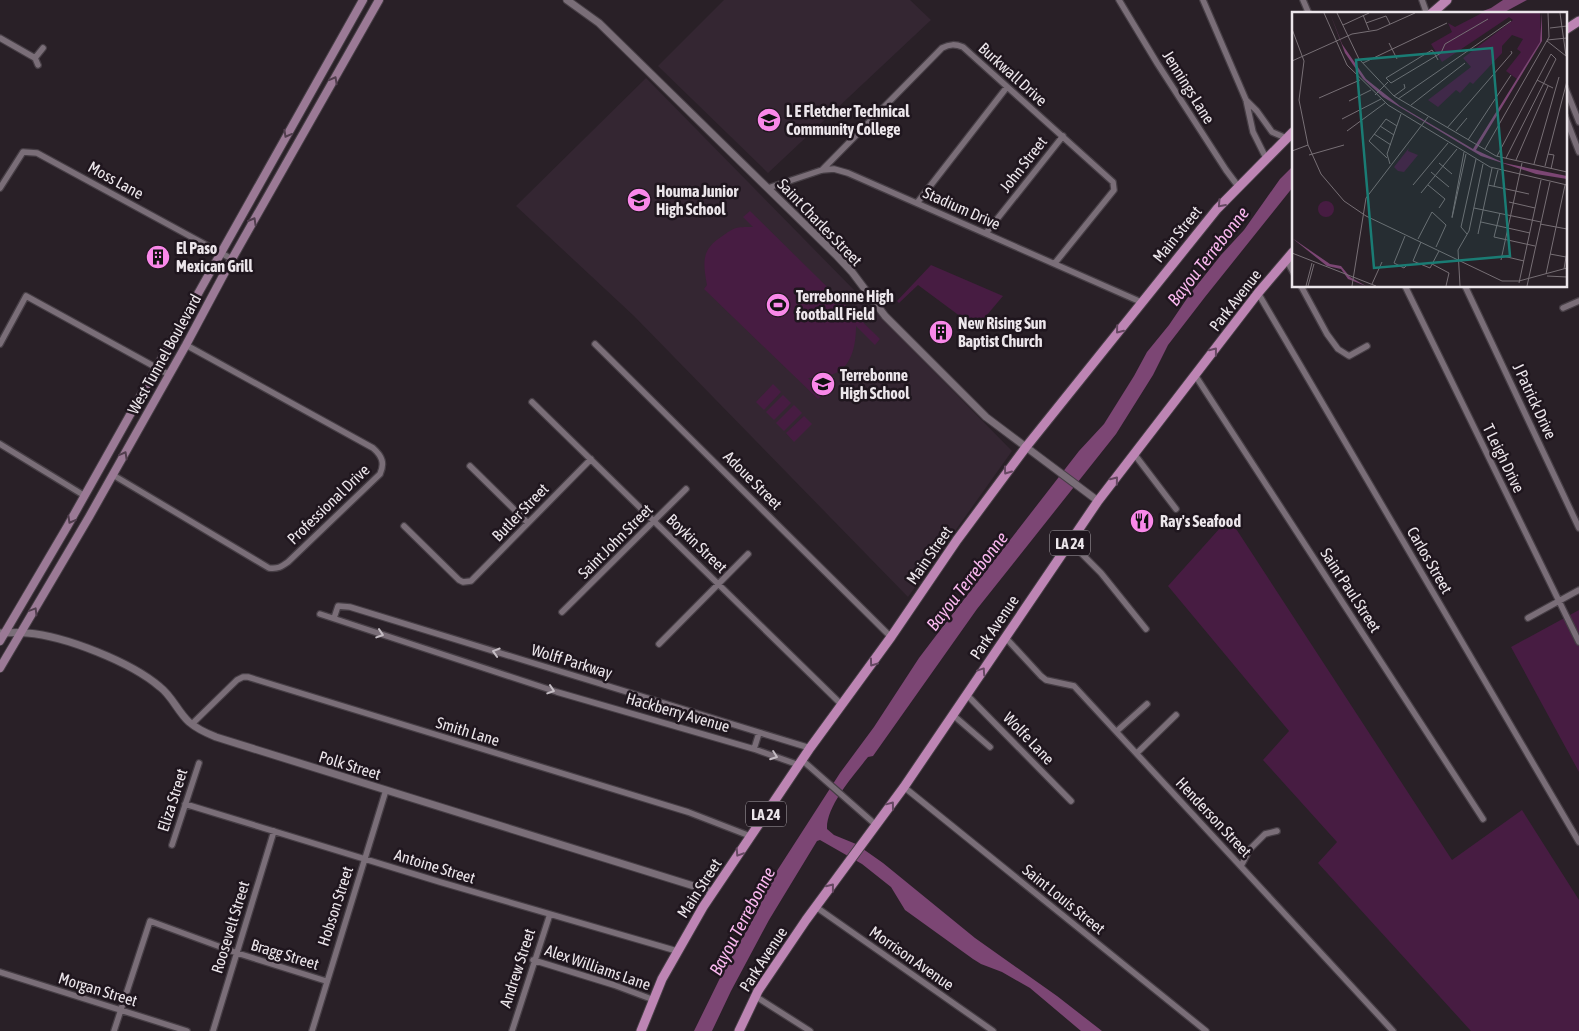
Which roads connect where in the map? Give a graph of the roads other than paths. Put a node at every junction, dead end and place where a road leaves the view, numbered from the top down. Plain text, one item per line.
1 (362, 0) edge
2 (380, 0) edge
3 (567, 0) edge
4 (1119, 0) edge
5 (1203, 0) edge
6 (1303, 0) edge
7 (1422, 0) edge
8 (1447, 0) edge
9 (1308, 12) edge
10 (1426, 12) edge
11 (1433, 12) edge
12 (1579, 21) edge
13 (1566, 29) edge
14 (0, 38) edge
15 (43, 48) dead end
16 (35, 58) junction
17 (38, 65) dead end
18 (1007, 87) junction
19 (1566, 90) edge
20 (1246, 100) junction
21 (1566, 119) edge
22 (1579, 122) edge
23 (1290, 135) edge
24 (1063, 136) junction
25 (1579, 152) edge
26 (1266, 158) junction
27 (822, 170) junction
28 (1238, 186) junction
29 (0, 188) edge
30 (768, 188) junction
31 (916, 203) junction
32 (986, 233) junction
33 (1292, 253) edge
34 (220, 254) junction
35 (232, 259) junction
36 (1286, 259) junction
37 (1055, 263) junction
38 (1292, 270) edge
39 (1302, 288) edge
40 (1406, 288) edge
41 (1466, 288) edge
42 (1258, 293) junction
43 (1579, 301) edge
44 (1141, 302) junction
45 (1563, 308) dead end
46 (0, 344) edge
47 (594, 344) dead end
48 (186, 346) junction
49 (1367, 346) dead end
50 (157, 368) junction
51 (168, 374) junction
52 (1195, 375) junction
53 (532, 402) dead end
54 (0, 444) edge
55 (1026, 447) junction
56 (1134, 454) junction
57 (591, 460) junction
58 (470, 466) dead end
59 (113, 476) junction
60 (686, 490) dead end
61 (85, 496) junction
62 (1098, 501) junction
63 (1176, 509) dead end
64 (655, 522) junction
65 (528, 523) junction
66 (404, 526) dead end
67 (1579, 528) edge
68 (1070, 542) junction
69 (748, 554) dead end
70 (718, 584) junction
71 (1579, 590) edge
72 (1559, 601) junction
73 (562, 612) dead end
74 (320, 614) dead end
75 (334, 618) junction
76 (1528, 618) dead end
77 (1146, 629) dead end
78 (2, 633) edge
79 (21, 633) junction
80 (891, 636) junction
81 (1005, 637) junction
82 (0, 641) edge
83 (1579, 642) edge
84 (659, 644) dead end
85 (0, 668) edge
86 (967, 695) junction
87 (1146, 704) dead end
88 (842, 705) junction
89 (953, 715) junction
90 (1176, 715) dead end
91 (192, 724) junction
92 (1117, 731) junction
93 (759, 733) junction
94 (990, 747) dead end
95 (810, 748) junction
96 (754, 749) junction
97 (1137, 753) junction
98 (800, 762) junction
99 (198, 763) dead end
100 (904, 787) junction
101 (386, 790) junction
102 (1071, 801) dead end
103 (186, 804) junction
104 (1483, 819) dead end
105 (876, 825) junction
106 (274, 831) junction
107 (1277, 831) dead end
108 (750, 836) junction
109 (1579, 842) edge
110 (172, 845) dead end
111 (365, 859) junction
112 (1240, 866) junction
113 (713, 892) junction
114 (816, 907) junction
115 (550, 914) junction
116 (677, 951) junction
117 (236, 953) junction
118 (534, 960) junction
119 (0, 974) edge
120 (326, 981) junction
121 (755, 996) junction
122 (654, 1000) junction
123 (120, 1010) junction
124 (114, 1031) edge
125 (187, 1031) edge
126 (213, 1031) edge
127 (312, 1031) edge
128 (512, 1031) edge
129 (641, 1031) edge
130 (739, 1031) edge
131 (810, 1031) edge
132 (993, 1031) edge
133 (1206, 1031) edge
134 (1393, 1031) edge

1 -> 34 main road, West Tunnel Boulevard
35 -> 2 main road, West Tunnel Boulevard
3 - 30 street, Saint Charles Street
4 - 28 street, Jennings Lane
5 - 20 street
6 - 9 street
7 - 10 street
8 - 11 main road
12 - 13 main road
14 - 16 street
15 - 16 street
16 - 17 street
18 - 24 street, Burkwall Drive
18 - 27 street, Burkwall Drive
18 - 31 street
19 - 22 street
20 - 23 street
20 - 26 street
21 - 25 street
23 - 26 main road, Main Street / LA 24
24 - 32 street, John Street
24 - 37 street, Burkwall Drive
26 - 28 main road, Main Street / LA 24
27 - 30 street, Stadium Drive
27 - 31 street, Stadium Drive
28 -> 44 main road, Main Street / LA 24
29 - 34 street, Moss Lane
30 - 55 street, Saint Charles Street
31 - 32 street, Stadium Drive
32 - 37 street, Stadium Drive
33 - 36 main road, Park Avenue / LA 24
34 - 35 street, Moss Lane
34 - 50 main road, West Tunnel Boulevard
35 - 48 main road, West Tunnel Boulevard
36 - 38 street
36 - 42 main road, Park Avenue / LA 24
37 - 44 street, Stadium Drive
39 - 49 street
40 - 72 street, T Leigh Drive
41 - 67 street, J Patrick Drive
52 -> 42 main road, Park Avenue / LA 24
42 - 109 street, Carlos Street
43 - 45 street
44 -> 55 main road, Main Street / LA 24
46 - 50 street
47 - 80 street, Adoue Street
48 - 51 main road, West Tunnel Boulevard
48 - 59 street, Professional Drive
50 - 51 street
50 - 61 main road, West Tunnel Boulevard
59 -> 51 main road, West Tunnel Boulevard
52 - 56 main road, Park Avenue / LA 24
52 - 104 street, Saint Paul Street
53 - 57 street, Boykin Street
54 - 61 street
55 - 62 street, Saint Charles Street
55 -> 80 main road, Main Street / LA 24
62 -> 56 main road, Park Avenue / LA 24
56 - 63 street
57 - 64 street, Boykin Street
57 - 65 street, Butler Street
58 - 65 street
79 -> 59 main road, West Tunnel Boulevard
60 - 64 street, Saint John Street
61 -> 78 main road, West Tunnel Boulevard
62 - 68 main road, Park Avenue / LA 24
64 - 70 street, Boykin Street
64 - 73 street, Saint John Street
65 - 66 street, Butler Street
68 - 77 street
68 - 81 main road, Park Avenue / LA 24
69 - 70 street
70 - 84 street
70 - 88 street, Boykin Street
71 - 72 street
72 - 76 street
72 - 83 street, T Leigh Drive
74 - 75 street, Hackberry Avenue
93 -> 75 street, Wolff Parkway
75 -> 96 street, Hackberry Avenue
78 - 79 street, Polk Street
78 - 82 main road, West Tunnel Boulevard
79 - 85 main road, West Tunnel Boulevard
79 - 91 street, Polk Street
80 -> 88 main road, Main Street / LA 24
86 -> 81 main road, Park Avenue / LA 24
81 - 92 street, Henderson Street
86 - 89 main road, Park Avenue / LA 24
86 - 102 street, Wolfe Lane
87 - 92 street
88 - 95 main road, Main Street / LA 24
89 - 94 street
89 - 100 main road, Park Avenue / LA 24
90 - 97 street
91 - 101 street, Polk Street
91 - 108 street, Smith Lane
92 - 97 street, Henderson Street
93 - 95 street, Wolff Parkway
93 - 96 street
95 - 98 main road, Main Street / LA 24
96 -> 98 street, Hackberry Avenue
97 - 112 street, Henderson Street
98 - 105 street, Hackberry Avenue
98 - 108 main road, Main Street / LA 24
99 - 103 street, Eliza Street
105 -> 100 main road, Park Avenue / LA 24
100 - 133 street, Saint Louis Street
101 - 111 street, Hobson Street
101 - 113 street, Polk Street
103 - 106 street, Antoine Street
103 - 110 street, Eliza Street
114 -> 105 main road, Park Avenue / LA 24
106 - 111 street, Antoine Street
106 - 117 street, Roosevelt Street
107 - 112 street
108 -> 113 main road, Main Street / LA 24
111 - 115 street, Antoine Street
111 - 120 street, Hobson Street
112 - 134 street, Henderson Street
113 - 116 main road, Main Street / LA 24
114 - 121 main road, Park Avenue / LA 24
114 - 132 street, Morrison Avenue
115 - 116 street, Antoine Street
115 - 118 street, Andrew Street
116 - 122 main road, Main Street / LA 24
117 - 120 street, Bragg Street
117 - 123 street, Bragg Street
117 - 126 street, Roosevelt Street
118 - 122 street, Alex Williams Lane
118 - 128 street, Andrew Street
119 - 123 street, Morgan Street
120 - 127 street, Hobson Street
121 - 130 main road, Park Avenue / LA 24
121 - 131 street
122 - 129 main road, Main Street / LA 24
123 - 124 street
123 - 125 street, Morgan Street

